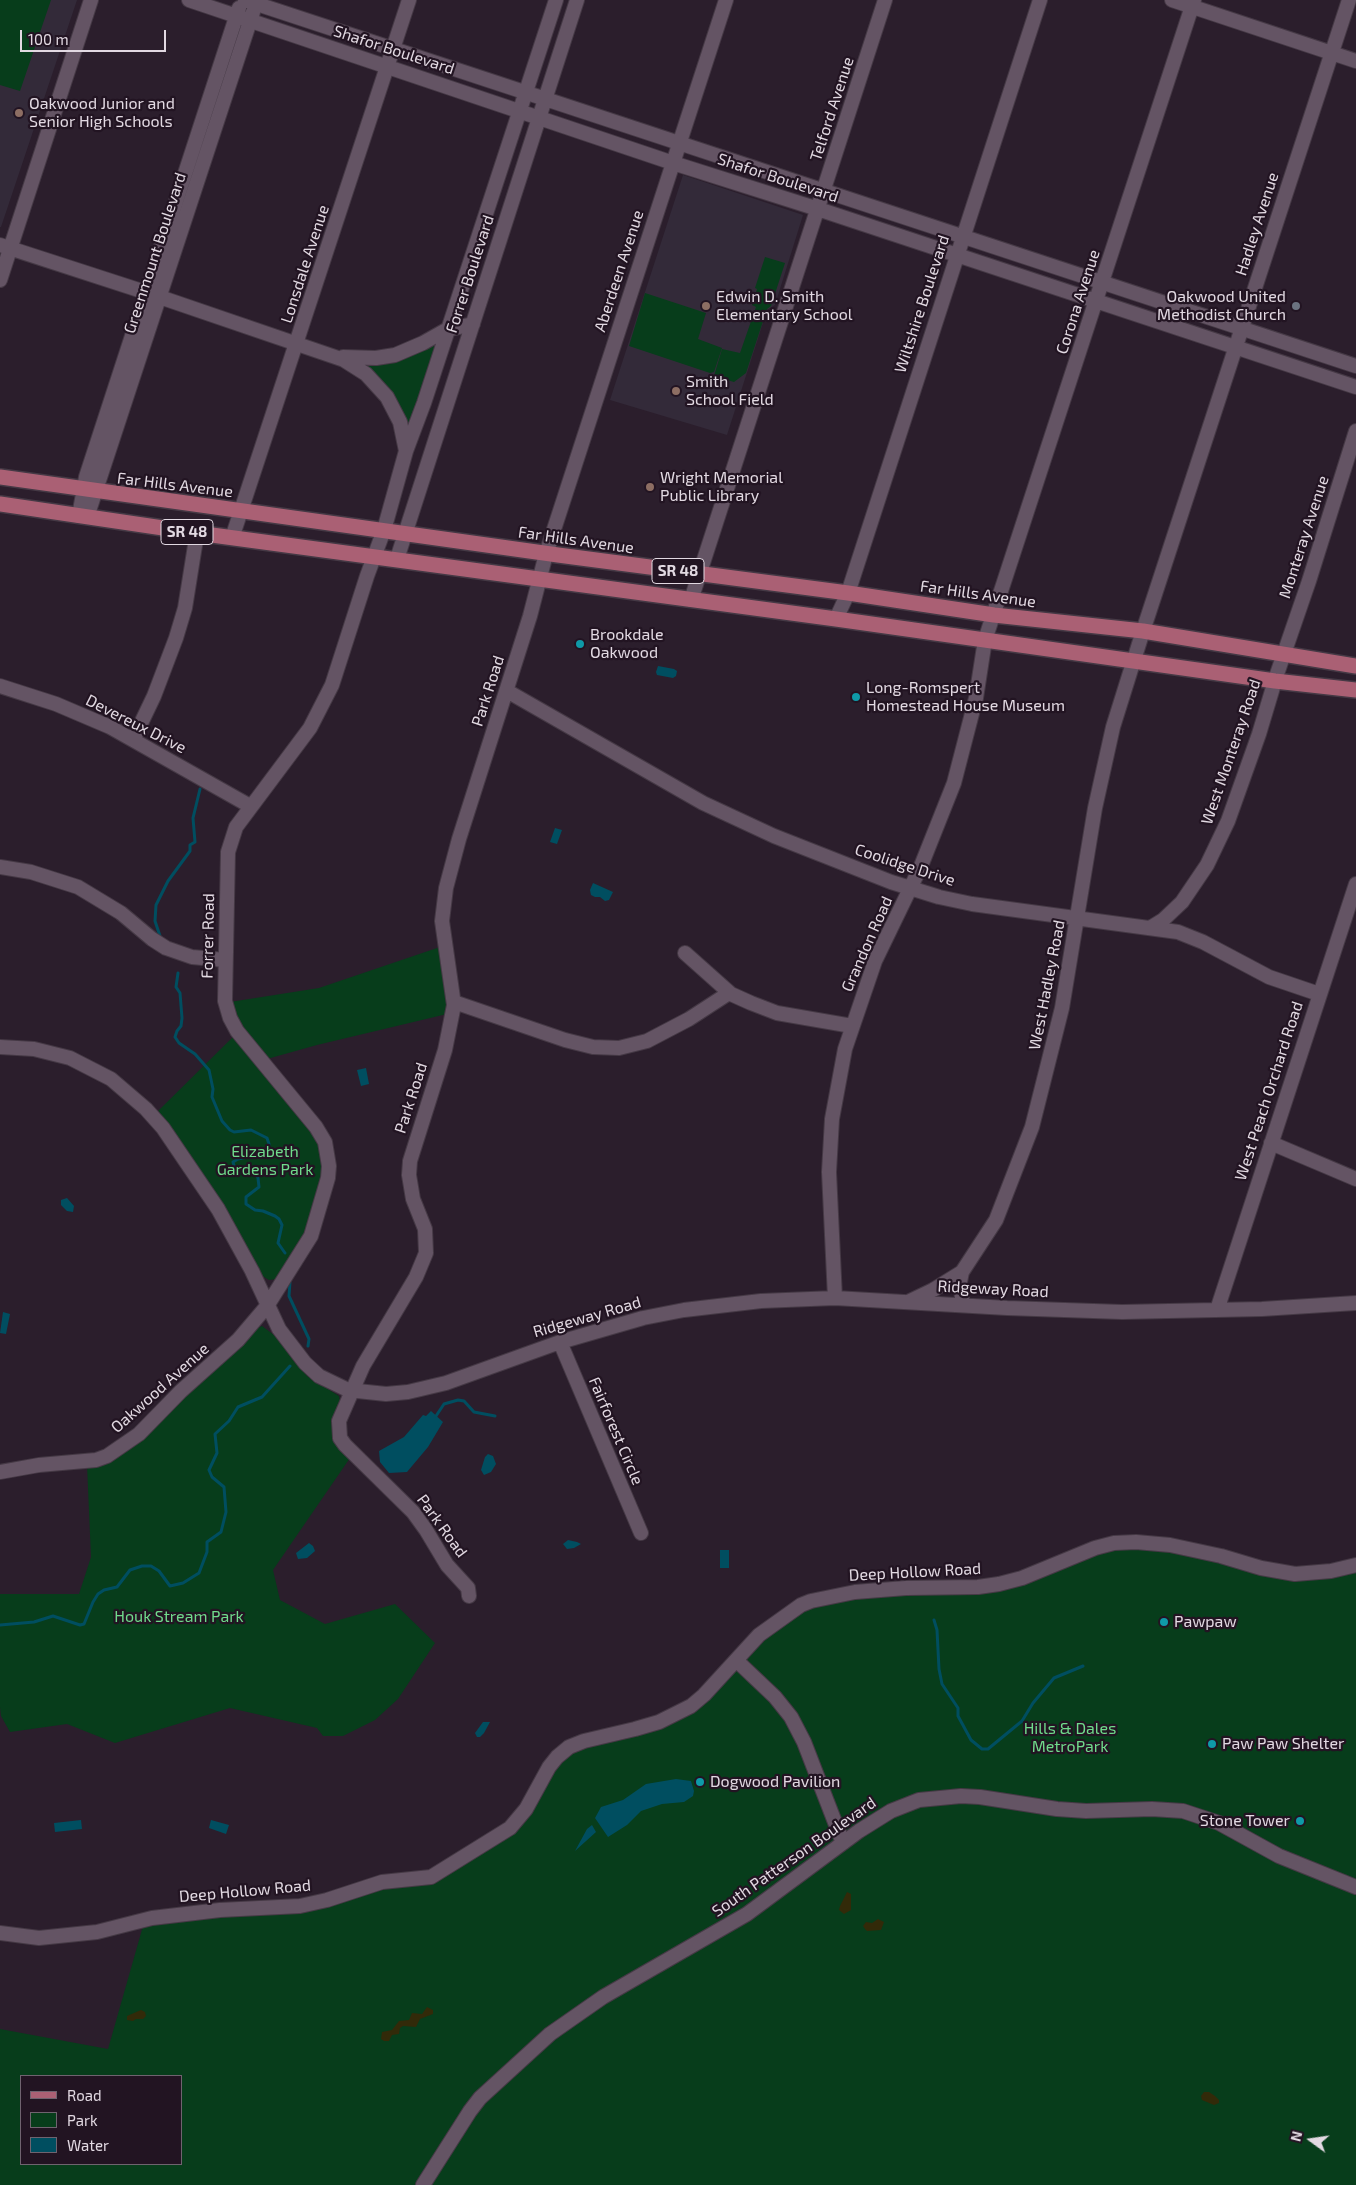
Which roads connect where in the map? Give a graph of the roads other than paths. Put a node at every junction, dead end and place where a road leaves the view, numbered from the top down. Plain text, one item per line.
1 (91, 0) edge
2 (189, 0) edge
3 (409, 0) edge
4 (556, 0) edge
5 (578, 0) edge
6 (726, 0) edge
7 (885, 0) edge
8 (1040, 0) edge
9 (1172, 0) edge
10 (1349, 0) edge
11 (250, 1) edge
12 (1193, 3) edge
13 (244, 18) junction
14 (393, 48) junction
15 (1332, 53) junction
16 (1356, 61) edge
17 (387, 66) junction
18 (525, 92) junction
19 (546, 99) junction
20 (520, 110) junction
21 (540, 117) junction
22 (679, 144) junction
23 (673, 163) junction
24 (824, 190) junction
25 (818, 209) junction
26 (962, 237) junction
27 (5, 246) edge
28 (956, 256) junction
29 (0, 280) edge
30 (1102, 283) junction
31 (154, 295) junction
32 (1096, 301) junction
33 (473, 324) junction
34 (1241, 329) junction
35 (446, 330) junction
36 (297, 344) junction
37 (1236, 347) junction
38 (335, 356) junction
39 (1356, 366) edge
40 (1356, 387) edge
41 (1356, 431) edge
42 (406, 451) junction
43 (0, 478) edge
44 (89, 491) junction
45 (0, 504) edge
46 (242, 510) junction
47 (83, 516) junction
48 (384, 530) junction
49 (198, 533) junction
50 (405, 533) junction
51 (232, 538) junction
52 (546, 554) junction
53 (374, 556) junction
54 (397, 559) junction
55 (699, 574) junction
56 (540, 579) junction
57 (848, 593) junction
58 (691, 600) junction
59 (994, 615) junction
60 (836, 619) junction
61 (1143, 631) junction
62 (986, 640) junction
63 (1284, 653) junction
64 (1134, 660) junction
65 (1356, 666) edge
66 (1275, 682) junction
67 (0, 686) edge
68 (1356, 690) edge
69 (507, 691) junction
70 (133, 740) junction
71 (250, 806) junction
72 (0, 867) edge
73 (1356, 884) edge
74 (911, 889) junction
75 (1182, 902) junction
76 (1078, 919) junction
77 (1150, 928) junction
78 (1182, 934) junction
79 (685, 953) dead end
80 (225, 960) junction
81 (729, 993) junction
82 (1319, 994) junction
83 (454, 1002) junction
84 (852, 1026) junction
85 (0, 1047) edge
86 (1270, 1143) junction
87 (1356, 1179) edge
88 (962, 1272) junction
89 (835, 1298) junction
90 (908, 1301) junction
91 (1356, 1303) edge
92 (963, 1305) junction
93 (267, 1306) junction
94 (1216, 1310) junction
95 (560, 1342) junction
96 (352, 1390) junction
97 (0, 1472) edge
98 (641, 1533) dead end
99 (1356, 1565) edge
100 (469, 1596) dead end
101 (736, 1660) junction
102 (843, 1843) junction
103 (1356, 1887) edge
104 (0, 1933) edge
105 (423, 2185) edge

1 - 27 street
2 - 13 street, Shafor Boulevard
3 - 14 street, Lonsdale Avenue
4 - 18 street, Forrer Boulevard
5 - 19 street, Forrer Boulevard
6 - 22 street, Aberdeen Avenue
7 - 24 street, Telford Avenue
8 - 26 street, Wiltshire Boulevard
9 - 12 street
10 - 15 street, Hadley Avenue
11 - 13 street, Greenmount Boulevard
11 - 14 street, Shafor Boulevard
12 - 15 street
12 - 30 street, Corona Avenue
13 - 17 street, Shafor Boulevard
13 - 31 street, Greenmount Boulevard
14 - 17 street, Lonsdale Avenue
14 - 18 street, Shafor Boulevard
15 - 16 street
15 - 34 street, Hadley Avenue
17 - 20 street, Shafor Boulevard
17 - 36 street, Lonsdale Avenue
18 - 19 street, Shafor Boulevard
18 - 20 street, Forrer Boulevard
19 - 21 street, Forrer Boulevard
19 - 22 street, Shafor Boulevard
20 - 21 street, Shafor Boulevard
20 - 35 street, Forrer Boulevard
21 - 23 street, Shafor Boulevard
21 - 33 street, Forrer Boulevard
22 - 23 street, Aberdeen Avenue
22 - 24 street, Shafor Boulevard
23 - 25 street, Shafor Boulevard
23 - 52 street, Aberdeen Avenue
24 - 25 street, Telford Avenue
24 - 26 street, Shafor Boulevard
25 - 28 street, Shafor Boulevard
25 - 55 street, Telford Avenue
26 - 28 street, Wiltshire Boulevard
26 - 30 street, Shafor Boulevard
27 - 29 street
27 - 31 street
28 - 32 street, Shafor Boulevard
28 - 57 street, Wiltshire Boulevard
30 - 32 street, Corona Avenue
30 - 34 street, Shafor Boulevard
31 - 36 street
31 - 44 street, Greenmount Boulevard
32 - 37 street, Shafor Boulevard
32 - 59 street, Corona Avenue
33 - 35 street
33 - 50 street, Forrer Boulevard
34 - 37 street, Hadley Avenue
34 - 39 street, Shafor Boulevard
35 - 38 street
35 - 42 street, Forrer Boulevard
36 - 38 street
36 - 46 street, Lonsdale Avenue
37 - 40 street, Shafor Boulevard
37 - 61 street, Hadley Avenue
38 - 42 street
41 - 63 street, Monteray Avenue
42 - 48 street, Forrer Boulevard
43 - 44 main road, Far Hills Avenue / SR 48
44 - 46 main road, Far Hills Avenue / SR 48
44 - 47 street, Greenmount Boulevard
45 - 47 main road, SR 48
46 - 48 main road, Far Hills Avenue / SR 48
46 - 51 street, Lonsdale Avenue
47 - 49 main road, SR 48
48 - 50 main road, Far Hills Avenue / SR 48
48 - 53 street
49 - 51 main road, SR 48
49 - 70 street
50 - 52 main road, Far Hills Avenue / SR 48
50 - 54 street, Forrer Boulevard
51 - 53 main road, SR 48
52 - 55 main road, Far Hills Avenue / SR 48
52 - 56 street, Park Road
53 - 54 main road, SR 48
53 - 71 street, Forrer Road
54 - 56 main road, SR 48
55 - 57 main road, Far Hills Avenue / SR 48
55 - 58 street, Telford Avenue
56 - 58 main road, SR 48
56 - 69 street, Park Road
57 - 59 main road, Far Hills Avenue / SR 48
57 - 60 street, Wiltshire Boulevard
58 - 60 main road, SR 48
59 - 61 main road, Far Hills Avenue / SR 48
59 - 62 street, Grandon Road
60 - 62 main road, SR 48
61 - 63 main road, Far Hills Avenue / SR 48
61 - 64 street, West Hadley Road
62 - 64 main road, SR 48
62 - 74 street, Grandon Road
63 - 65 main road, Far Hills Avenue / SR 48
63 - 66 street, West Monteray Road
64 - 66 main road, SR 48
64 - 76 street, West Hadley Road
66 - 68 main road, SR 48
66 - 75 street, West Monteray Road
67 - 70 street, Devereux Drive
69 - 74 street, Coolidge Drive
69 - 83 street, Park Road
70 - 71 street, Devereux Drive
71 - 80 street, Forrer Road
72 - 80 street
73 - 82 street, West Peach Orchard Road
74 - 76 street, Coolidge Drive
74 - 84 street, Grandon Road
75 - 77 street, West Monteray Road
75 - 78 street
76 - 77 street, Coolidge Drive
76 - 88 street, West Hadley Road
77 - 78 street, Coolidge Drive
78 - 82 street, Coolidge Drive
79 - 81 street
80 - 93 street, Forrer Road
81 - 83 street
81 - 84 street
82 - 86 street, West Peach Orchard Road
83 - 96 street, Park Road
84 - 89 street, Grandon Road
85 - 93 street, Ridgeway Road
86 - 87 street
86 - 94 street, West Peach Orchard Road
88 - 90 street, West Hadley Road
88 - 92 street
89 - 90 street, Ridgeway Road
89 - 95 street, Ridgeway Road
90 - 92 street, Ridgeway Road
91 - 94 street, Ridgeway Road
92 - 94 street, Ridgeway Road
93 - 96 street, Ridgeway Road
93 - 97 street, Oakwood Avenue
95 - 96 street, Ridgeway Road
95 - 98 street, Fairforest Circle
96 - 100 street, Park Road
99 - 101 street, Deep Hollow Road
101 - 102 street
101 - 104 street, Deep Hollow Road
102 - 103 street, South Patterson Boulevard
102 - 105 street, South Patterson Boulevard

